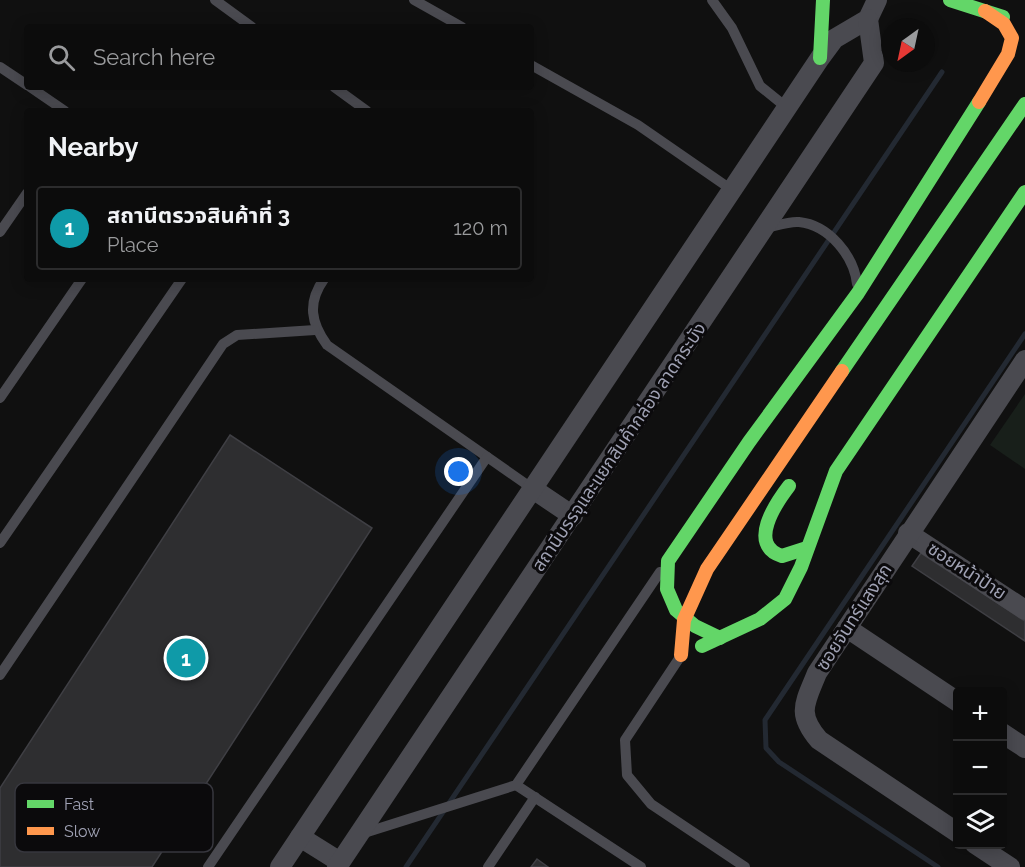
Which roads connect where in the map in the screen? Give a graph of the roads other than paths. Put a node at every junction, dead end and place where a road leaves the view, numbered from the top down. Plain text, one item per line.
1 (214, 0) edge
2 (414, 0) edge
3 (712, 0) edge
4 (823, 0) edge
5 (877, 0) edge
6 (950, 0) edge
7 (985, 10) junction
8 (868, 19) junction
9 (248, 24) edge
10 (457, 24) edge
11 (1025, 25) edge
12 (819, 58) junction
13 (0, 67) edge
14 (534, 67) edge
15 (24, 83) edge
16 (34, 90) edge
17 (338, 90) edge
18 (1025, 104) edge
19 (786, 107) junction
20 (61, 108) edge
21 (363, 108) edge
22 (732, 190) junction
23 (1025, 192) edge
24 (24, 197) edge
25 (766, 228) junction
26 (0, 232) edge
27 (80, 282) edge
28 (180, 282) edge
29 (319, 282) edge
30 (858, 293) junction
31 (315, 330) junction
32 (1025, 360) edge
33 (0, 398) edge
34 (487, 457) junction
35 (794, 478) dead end
36 (533, 489) junction
37 (573, 516) junction
38 (908, 533) junction
39 (0, 543) edge
40 (807, 548) junction
41 (668, 561) junction
42 (1025, 610) edge
43 (683, 617) junction
44 (847, 628) junction
45 (720, 638) junction
46 (681, 655) junction
47 (0, 675) edge
48 (953, 699) edge
49 (1007, 736) edge
50 (1025, 748) edge
51 (516, 785) junction
52 (535, 797) junction
53 (953, 830) edge
54 (361, 834) junction
55 (300, 837) junction
56 (983, 849) edge
57 (339, 865) edge
58 (208, 867) edge
59 (280, 867) edge
60 (488, 867) edge
61 (640, 867) edge
62 (745, 867) edge
63 (1010, 867) edge

1 - 9 lane
2 - 10 lane
3 - 19 lane
4 - 12 main road
5 - 8 street
6 - 7 main road
7 - 11 main road
7 - 30 main road
8 - 12 street
8 - 25 street, สถานีบรรจุและแยกสินค้ากล่อง ลาดกระบัง
12 - 19 street
13 - 15 lane
14 - 22 lane
16 - 20 lane
17 - 21 lane
18 - 43 main road
19 - 22 street
22 - 36 street
23 - 40 main road
24 - 26 lane
25 - 30 lane
25 - 37 street, สถานีบรรจุและแยกสินค้ากล่อง ลาดกระบัง
27 - 33 lane
28 - 39 lane
29 - 31 lane
30 - 41 main road
31 - 34 lane
31 - 47 lane
32 - 38 street, ซอยจันทร์แสงสุก
34 - 36 lane
34 - 58 lane
35 - 40 main road
36 - 37 street
36 - 55 street
37 - 54 street, สถานีบรรจุและแยกสินค้ากล่อง ลาดกระบัง
38 - 42 street, ซอยหน้าป้าย
38 - 44 street, ซอยจันทร์แสงสุก
40 - 45 main road
41 - 43 main road
41 - 51 lane
43 - 45 main road
43 - 46 main road
44 - 48 street
44 - 53 street, ซอยจันทร์แสงสุก
45 - 46 main road
46 - 62 lane
49 - 50 street
51 - 52 lane
51 - 54 lane
52 - 60 lane
52 - 61 lane
54 - 57 street, สถานีบรรจุและแยกสินค้ากล่อง ลาดกระบัง
55 - 57 street
55 - 59 street
56 - 63 street

